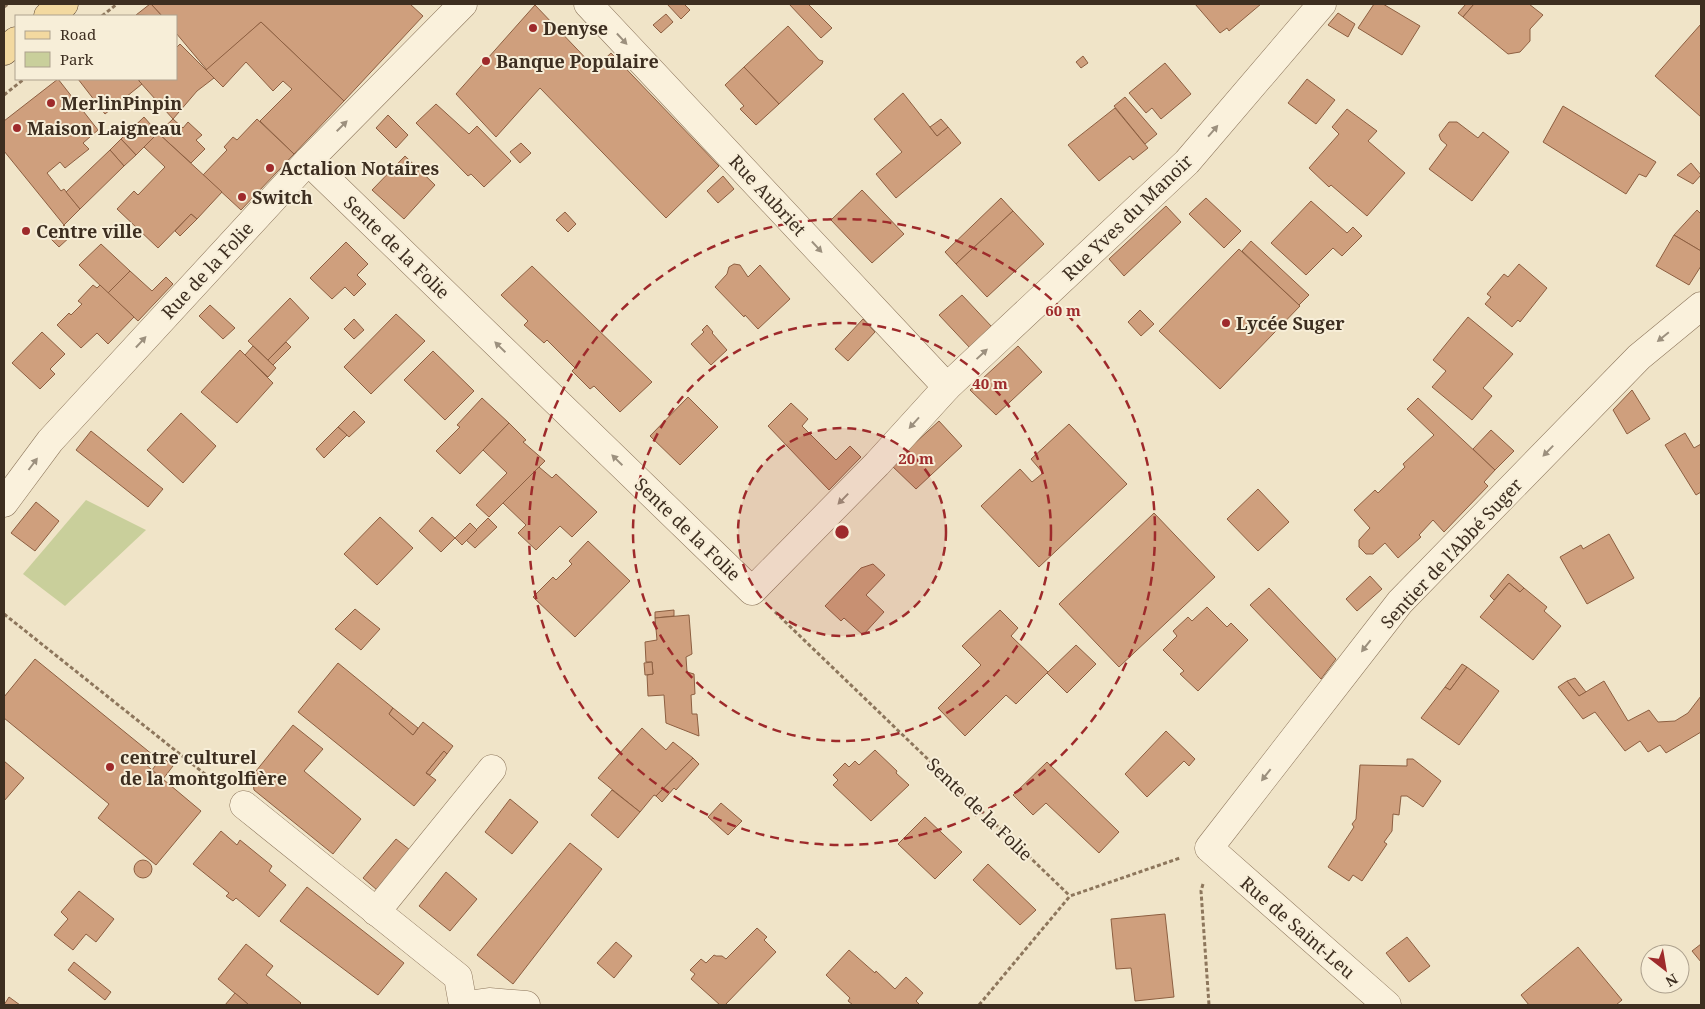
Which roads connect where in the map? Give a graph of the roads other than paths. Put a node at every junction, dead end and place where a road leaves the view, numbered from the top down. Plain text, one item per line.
1 (64, 4) edge
2 (463, 4) edge
3 (588, 4) edge
4 (1322, 4) edge
5 (49, 15) edge
6 (15, 42) edge
7 (4, 51) edge
8 (308, 161) junction
9 (1701, 306) edge
10 (947, 387) junction
11 (4, 503) edge
12 (752, 591) joint
13 (492, 769) dead end
14 (234, 797) road end
15 (1209, 848) joint
16 (376, 912) junction
17 (463, 1005) edge
18 (467, 1005) edge
19 (526, 1005) edge
20 (1387, 1005) edge

1 - 5 main road
8 -> 2 street, Rue de la Folie
3 -> 10 street, Rue Aubriet
10 -> 4 street, Rue Yves du Manoir
6 - 7 main road
11 -> 8 street, Rue de la Folie
12 -> 8 street, Sente de la Folie
9 -> 15 street, Sentier de l'Abbé Suger
10 -> 12 street, Rue Yves du Manoir
13 - 16 street
14 - 16 street
15 - 20 street, Rue de Saint-Leu
16 - 17 street
18 - 19 street

